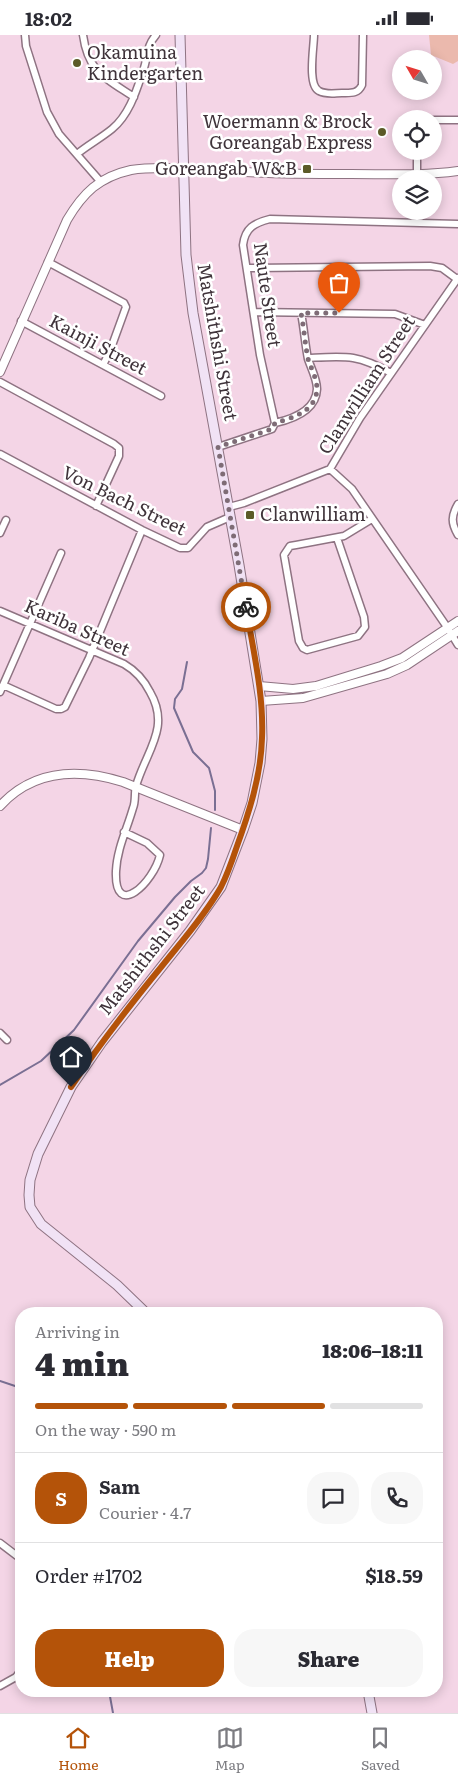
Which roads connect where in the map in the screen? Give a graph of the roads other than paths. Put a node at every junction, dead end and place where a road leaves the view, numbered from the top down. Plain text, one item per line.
1 (25, 35) edge
2 (83, 35) edge
3 (180, 35) edge
4 (314, 35) edge
5 (363, 35) edge
6 (152, 37) edge
7 (134, 97) junction
8 (442, 120) edge
9 (458, 120) edge
10 (77, 154) junction
11 (184, 169) junction
12 (458, 171) edge
13 (442, 173) edge
14 (392, 175) edge
15 (100, 181) junction
16 (458, 224) edge
17 (48, 262) junction
18 (247, 268) junction
19 (458, 278) edge
20 (254, 312) junction
21 (301, 313) junction
22 (21, 321) junction
23 (425, 325) junction
24 (308, 358) junction
25 (103, 365) junction
26 (0, 371) edge
27 (391, 373) junction
28 (0, 382) edge
29 (161, 396) dead end
30 (275, 423) junction
31 (218, 447) junction
32 (0, 454) edge
33 (330, 469) junction
34 (458, 504) edge
35 (96, 506) junction
36 (229, 507) junction
37 (230, 517) junction
38 (372, 519) junction
39 (6, 520) dead end
40 (142, 530) junction
41 (0, 533) edge
42 (458, 535) edge
43 (337, 538) junction
44 (62, 553) dead end
45 (0, 611) edge
46 (458, 621) edge
47 (30, 624) junction
48 (447, 627) junction
49 (455, 633) edge
50 (458, 645) edge
51 (92, 649) junction
52 (3, 685) junction
53 (259, 686) junction
54 (0, 693) edge
55 (261, 701) junction
56 (136, 787) junction
57 (0, 806) edge
58 (243, 830) junction
59 (124, 832) junction
60 (0, 1033) edge
61 (7, 1039) dead end
62 (140, 1307) edge
63 (0, 1543) edge
64 (15, 1554) edge
65 (15, 1678) edge
66 (0, 1686) edge
67 (369, 1697) edge
68 (372, 1713) edge

1 - 10 street
2 - 7 street
3 - 11 main road, Matshithshi Street
4 - 5 street
6 - 7 street
7 - 10 street
8 - 9 street
10 - 15 street
11 - 14 street
11 - 15 street
11 - 31 main road, Matshithshi Street
12 - 13 street
15 - 17 street
16 - 18 street, Naute Street
17 - 22 street
17 - 25 street
18 - 19 street
18 - 20 street, Naute Street
19 - 23 street, Clanwilliam Street
20 - 21 street
20 - 30 street, Naute Street
21 - 23 street
21 - 24 street
22 - 25 street, Kainji Street
22 - 26 street
23 - 27 street, Clanwilliam Street
24 - 27 street
24 - 30 street
25 - 29 street, Kainji Street
27 - 33 street, Clanwilliam Street
28 - 35 street
30 - 31 street
31 - 36 main road, Matshithshi Street
32 - 35 street, Von Bach Street
33 - 36 street, Clanwilliam Street
33 - 38 street
34 - 42 street
35 - 40 street, Von Bach Street
36 - 37 main road, Matshithshi Street
37 - 40 street, Von Bach Street
37 - 53 main road, Matshithshi Street
38 - 43 street
38 - 48 street
39 - 41 street
40 - 51 street
43 - 43 street
44 - 47 street
45 - 47 street, Kariba Street
46 - 48 street
47 - 51 street, Kariba Street
47 - 52 street
48 - 49 street
48 - 53 street
49 - 50 street
49 - 55 street
51 - 52 street
51 - 56 street, Kariba Street
52 - 54 street
53 - 55 main road, Matshithshi Street
55 - 58 main road, Matshithshi Street
56 - 57 street
56 - 58 street
56 - 59 street, Kariba Street
58 - 62 main road, Matshithshi Street
59 - 59 street, Kariba Street
60 - 61 street
63 - 64 street
65 - 66 street
67 - 68 main road

